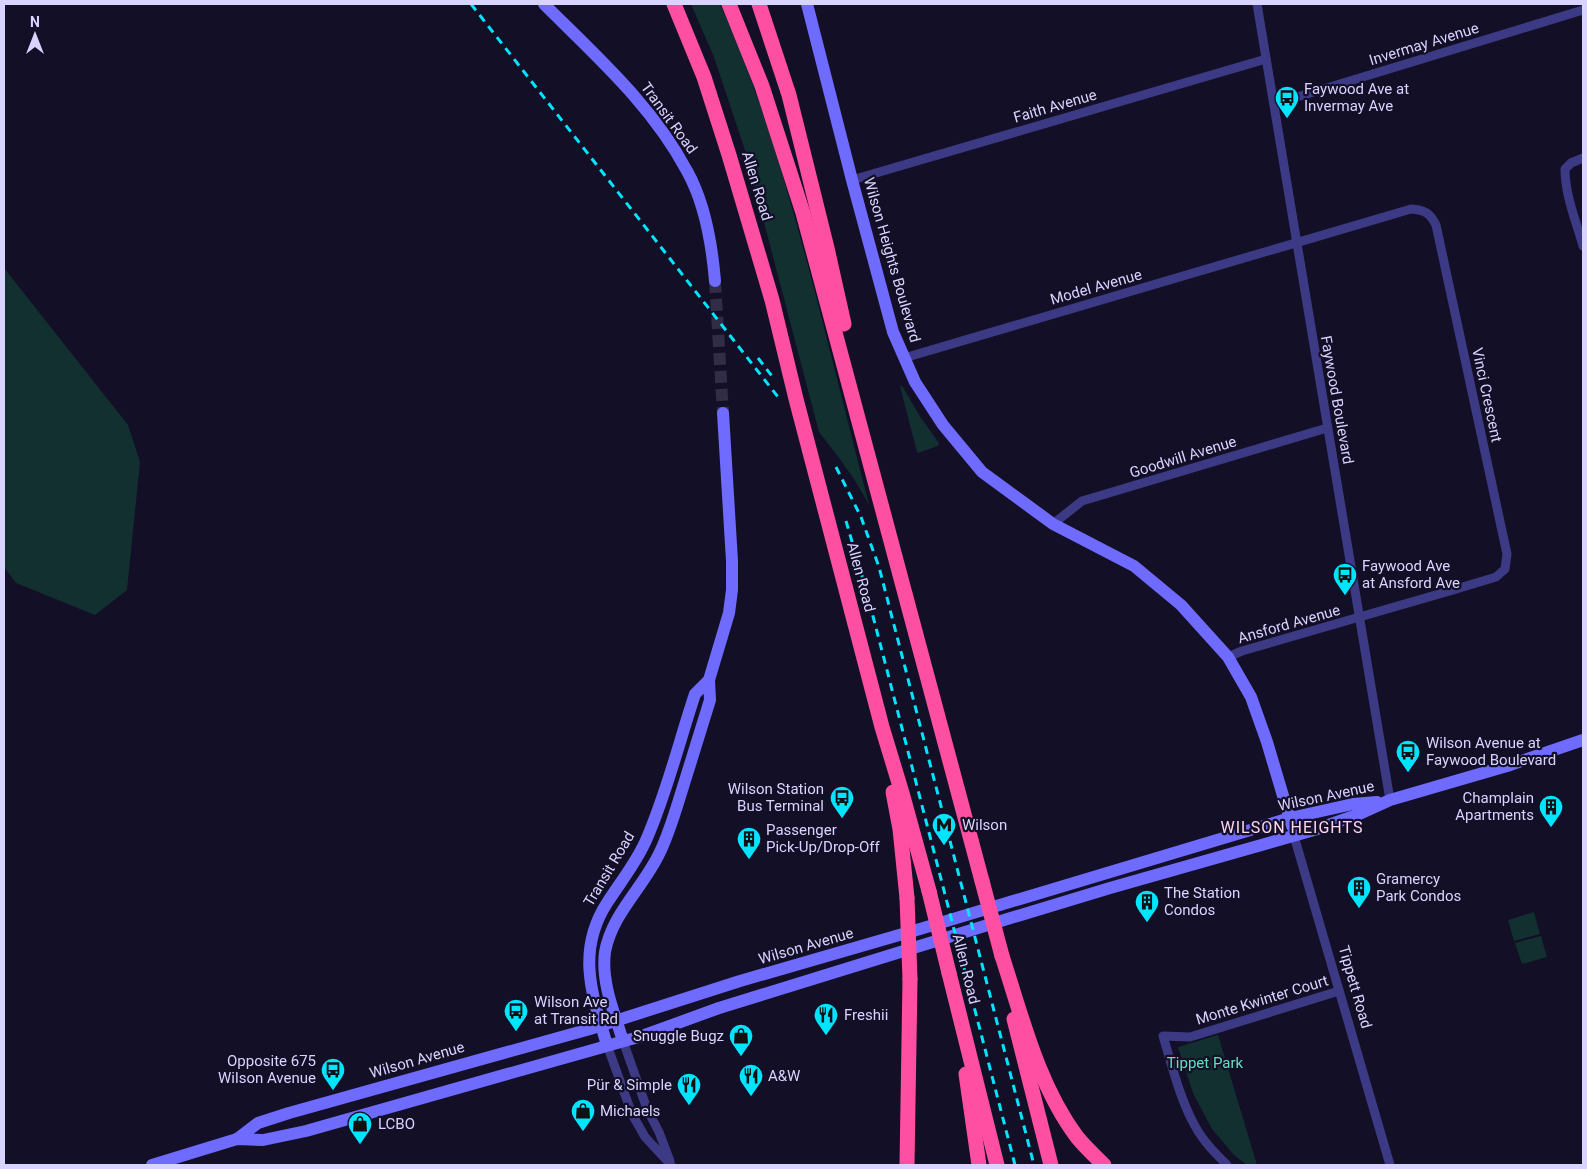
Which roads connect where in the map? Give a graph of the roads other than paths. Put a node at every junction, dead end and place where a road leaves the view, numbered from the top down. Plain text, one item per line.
1 (544, 4) edge
2 (674, 4) edge
3 (729, 4) edge
4 (760, 4) edge
5 (807, 4) edge
6 (1257, 4) edge
7 (1583, 10) edge
8 (1266, 59) junction
9 (1274, 104) junction
10 (1583, 158) edge
11 (852, 180) junction
12 (1296, 242) junction
13 (1583, 246) edge
14 (715, 281) tunnel mouth
15 (904, 358) junction
16 (723, 413) tunnel mouth
17 (1327, 428) junction
18 (862, 429) junction
19 (1053, 524) junction
20 (1358, 618) junction
21 (1228, 657) junction
22 (709, 680) junction
23 (882, 727) junction
24 (1583, 740) edge
25 (1390, 800) junction
26 (1290, 818) junction
27 (1294, 836) junction
28 (1002, 956) junction
29 (1340, 991) junction
30 (959, 1015) junction
31 (616, 1020) junction
32 (601, 1025) junction
33 (623, 1041) junction
34 (607, 1045) junction
35 (299, 1110) junction
36 (907, 1128) junction
37 (306, 1131) junction
38 (237, 1140) junction
39 (152, 1165) edge
40 (671, 1165) edge
41 (902, 1165) edge
42 (907, 1165) edge
43 (979, 1165) edge
44 (997, 1165) edge
45 (1051, 1165) edge
46 (1104, 1165) edge
47 (1227, 1165) edge
48 (1390, 1165) edge

1 - 14 main road, Transit Road
2 - 23 highway, Allen Road
3 - 18 highway
4 - 18 highway
5 - 11 main road, Wilson Heights Boulevard
6 - 8 street, Faywood Boulevard
7 - 9 street, Invermay Avenue
8 - 9 street, Faywood Boulevard
8 - 11 street, Faith Avenue
9 - 12 street, Faywood Boulevard
10 - 13 street
11 - 15 main road, Wilson Heights Boulevard
12 - 15 street, Model Avenue
12 - 17 street, Faywood Boulevard
12 - 20 street, Vinci Crescent
15 - 19 main road, Wilson Heights Boulevard
16 - 22 main road, Transit Road
17 - 19 street, Goodwill Avenue
17 - 20 street, Faywood Boulevard
18 - 28 highway, bridge
19 - 21 main road, Wilson Heights Boulevard
20 - 21 street, Ansford Avenue
20 - 25 street, Faywood Boulevard
21 - 26 main road, Wilson Heights Boulevard
22 - 31 main road, Transit Road
22 - 32 main road, Transit Road
23 - 30 highway, Allen Road, bridge
23 - 36 highway, bridge
24 - 25 main road, Wilson Avenue
25 - 26 main road, Wilson Avenue
25 - 27 main road, Wilson Avenue
26 - 27 main road, Tippett Road
26 - 31 main road, Wilson Avenue
27 - 29 street, Tippett Road
27 - 33 main road, Wilson Avenue
28 - 45 highway
28 - 46 highway
29 - 47 street, Monte Kwinter Court
29 - 48 street, Tippett Road
30 - 43 highway
30 - 44 highway, Allen Road
31 - 32 main road, Wilson Avenue
31 - 33 main road, Transit Road
32 - 34 main road, Transit Road
32 - 35 main road, Wilson Avenue
33 - 34 main road, Wilson Avenue
33 - 40 street
34 - 37 main road, Wilson Avenue
34 - 40 street
35 - 37 main road
35 - 38 main road, Wilson Avenue
36 - 41 highway
36 - 42 highway
37 - 38 main road, Wilson Avenue
38 - 39 main road, Wilson Avenue

